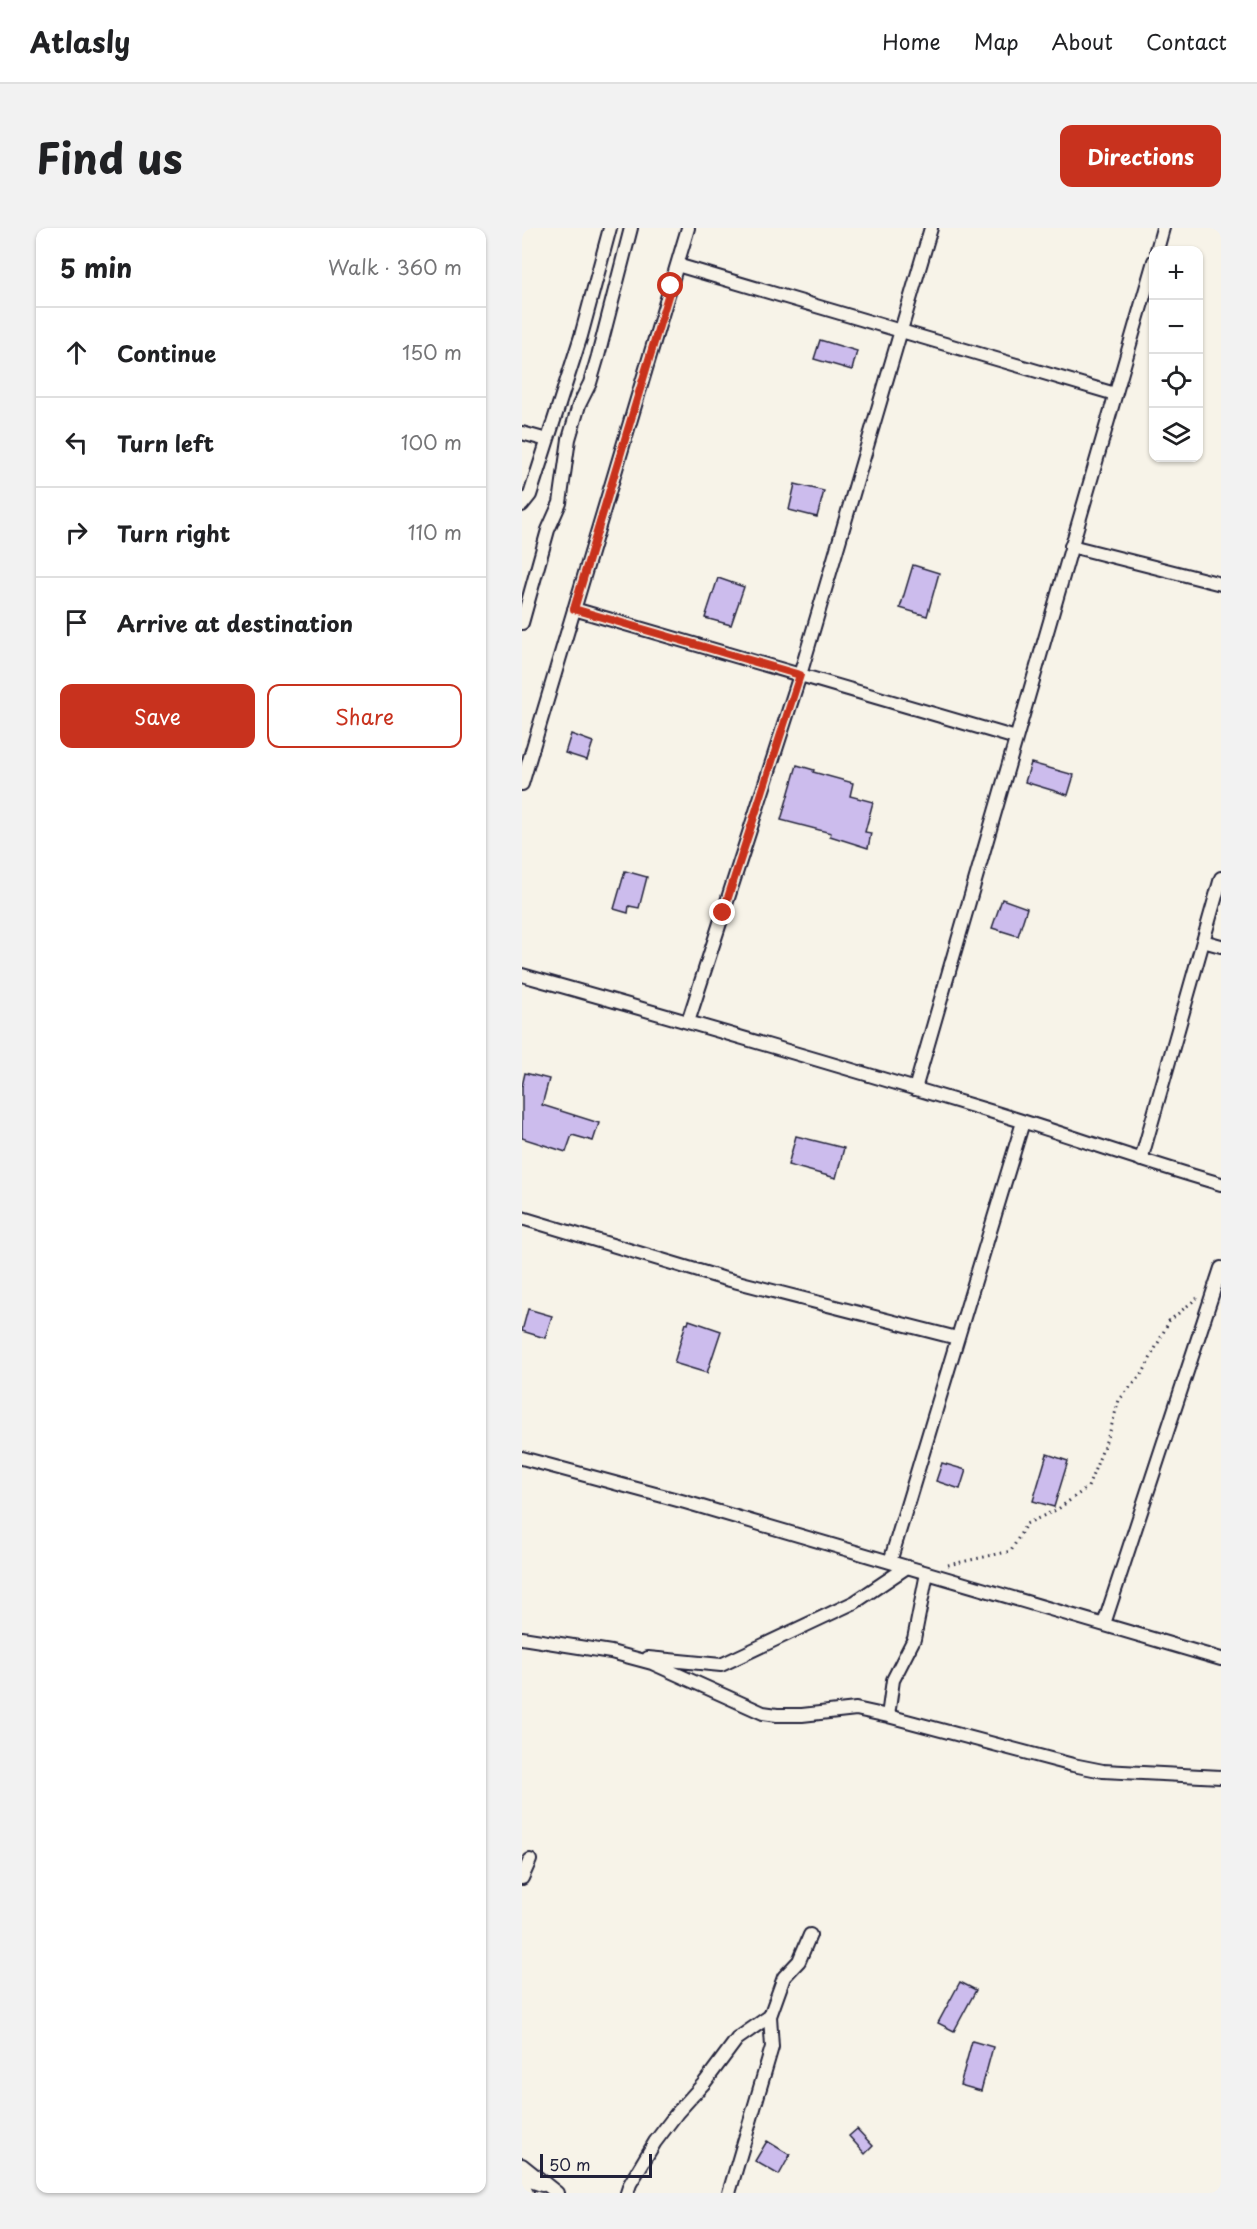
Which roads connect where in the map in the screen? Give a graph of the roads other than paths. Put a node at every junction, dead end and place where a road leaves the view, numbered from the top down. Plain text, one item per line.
1 (610, 228) edge
2 (632, 228) edge
3 (688, 228) edge
4 (931, 228) edge
5 (1163, 228) edge
6 (1157, 246) edge
7 (677, 265) junction
8 (1149, 278) edge
9 (902, 331) junction
10 (1115, 394) junction
11 (522, 433) edge
12 (548, 440) junction
13 (522, 505) edge
14 (1071, 546) junction
15 (1221, 584) edge
16 (574, 609) junction
17 (522, 623) edge
18 (800, 675) junction
19 (1016, 738) junction
20 (522, 784) edge
21 (1221, 878) edge
22 (1203, 941) junction
23 (1221, 946) edge
24 (522, 975) edge
25 (688, 1022) junction
26 (915, 1089) junction
27 (1023, 1122) junction
28 (1141, 1160) junction
29 (1221, 1184) edge
30 (522, 1218) edge
31 (1221, 1268) edge
32 (957, 1338) junction
33 (522, 1458) edge
34 (890, 1562) junction
35 (907, 1568) junction
36 (933, 1570) junction
37 (1104, 1624) junction
38 (522, 1638) edge
39 (627, 1656) junction
40 (1221, 1659) edge
41 (888, 1716) junction
42 (1221, 1777) edge
43 (530, 1860) dead end
44 (522, 1878) edge
45 (810, 1935) dead end
46 (770, 2016) junction
47 (522, 2165) edge
48 (522, 2178) edge
49 (522, 2186) edge
50 (554, 2191) edge
51 (527, 2193) edge
52 (627, 2193) edge
53 (729, 2193) edge

1 - 12 street
2 - 17 street
3 - 7 street
4 - 9 street
5 - 6 street
7 - 9 street
7 - 16 street
8 - 10 street
9 - 10 street
9 - 18 street
10 - 14 street
11 - 12 street
12 - 13 street
14 - 15 street
14 - 19 street
16 - 18 street
16 - 20 street
18 - 19 street
18 - 25 street
19 - 26 street
21 - 22 street
22 - 23 street
22 - 28 street
24 - 25 street
25 - 26 street
26 - 27 street
27 - 28 street
27 - 32 street
28 - 29 street
30 - 32 street
31 - 37 street
32 - 34 street
33 - 34 street
34 - 35 street
35 - 36 street
35 - 39 street
36 - 37 street
36 - 41 street
37 - 40 street
38 - 39 street
39 - 41 street
41 - 42 street
43 - 44 street
45 - 46 street
46 - 52 street
46 - 53 street
47 - 50 street
48 - 50 street
49 - 51 street

